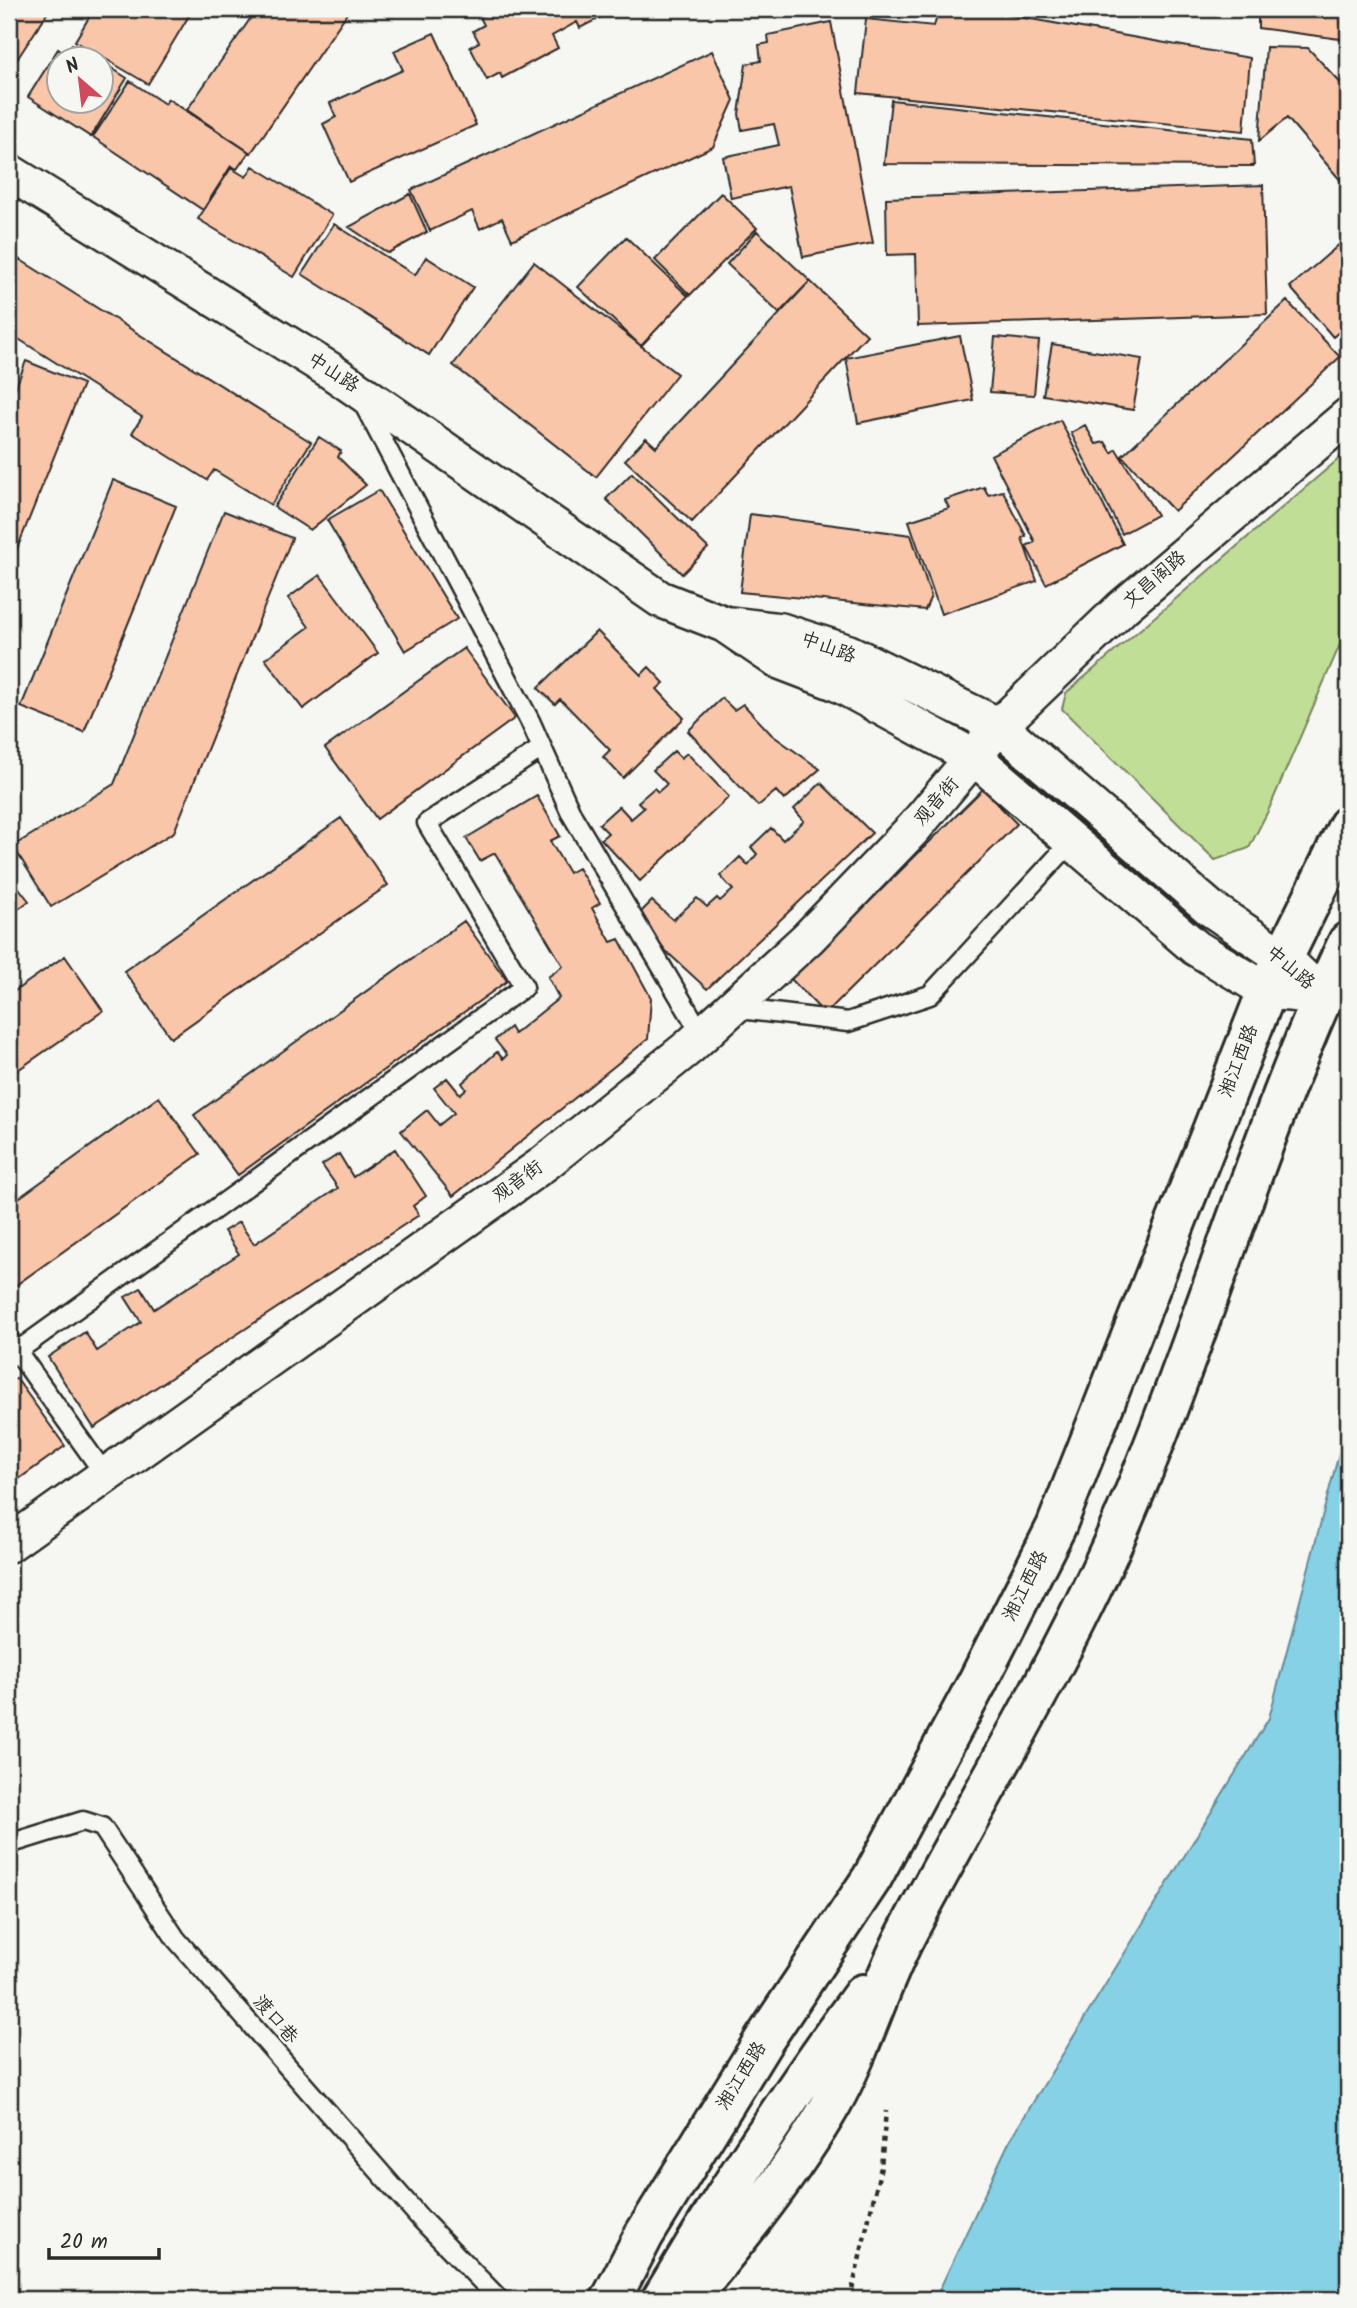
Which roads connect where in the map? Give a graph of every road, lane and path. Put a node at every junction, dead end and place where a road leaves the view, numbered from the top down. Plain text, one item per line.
1 (9, 172) edge
2 (356, 388) junction
3 (1348, 416) edge
4 (724, 624) junction
5 (999, 726) junction
6 (541, 748) junction
7 (975, 758) junction
8 (1348, 826) edge
9 (1072, 841) junction
10 (1348, 942) edge
11 (1282, 957) junction
12 (1267, 991) junction
13 (1322, 996) junction
14 (732, 1008) junction
15 (702, 1035) junction
16 (12, 1349) edge
17 (106, 1476) junction
18 (9, 1545) edge
19 (9, 1844) edge
20 (904, 1939) junction
21 (886, 2111) dead end
22 (499, 2299) edge
23 (611, 2299) edge
24 (662, 2299) edge
25 (688, 2299) edge
26 (850, 2299) edge

1 - 2 street, 中山路
2 - 4 street, 中山路
2 - 6 lane
3 - 5 street, 文昌阁路
4 - 5 street, 中山路
4 - 7 street, 中山路
5 - 7 street, 文昌阁路
5 - 11 street, 中山路
6 - 15 lane
6 - 16 lane
7 - 9 street, 中山路
7 - 14 street, 观音街
8 - 11 main road, 湘江西路
9 - 12 street, 中山路
9 - 14 lane
10 - 13 main road
11 - 12 main road, 湘江西路
11 - 13 street, 中山路
12 - 13 street, 中山路
12 - 23 main road, 湘江西路
13 - 20 main road
14 - 15 street, 观音街
15 - 17 street, 观音街
16 - 17 lane
17 - 18 street, 观音街
19 - 22 lane, 渡口巷
20 - 24 main road
20 - 25 main road
21 - 26 path

